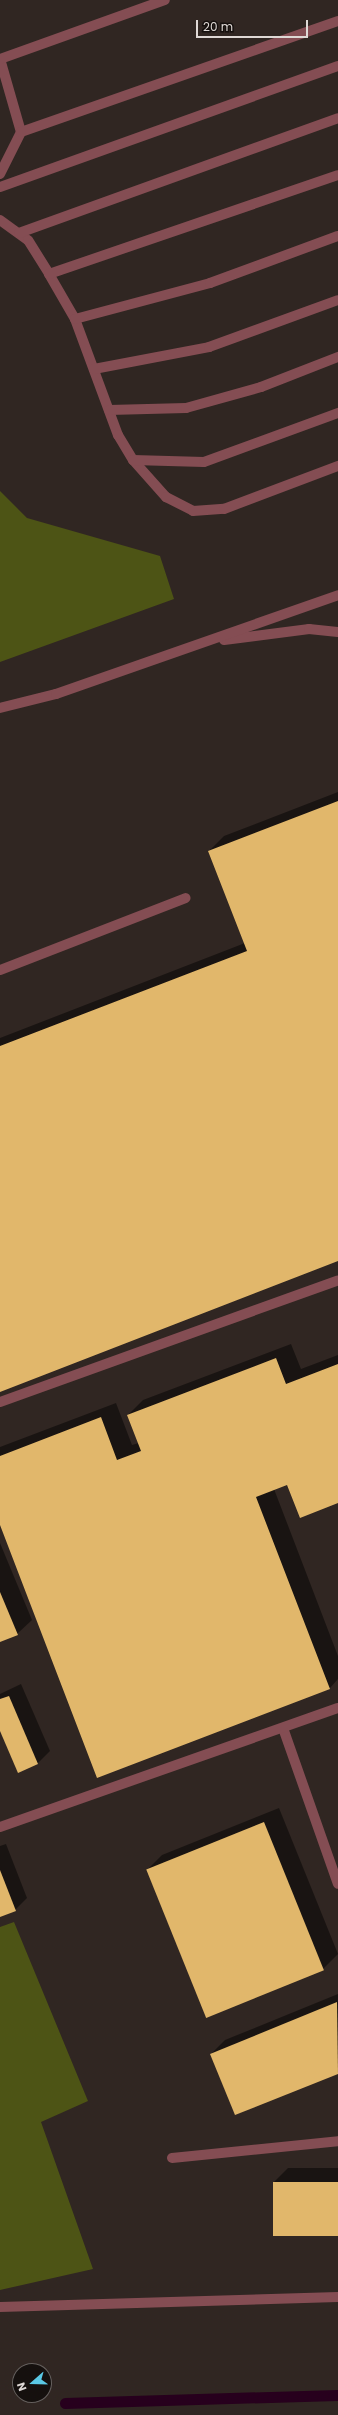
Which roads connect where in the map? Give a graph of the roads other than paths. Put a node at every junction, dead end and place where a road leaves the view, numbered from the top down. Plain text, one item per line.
1 (165, 0) edge
2 (338, 21) edge
3 (338, 66) edge
4 (338, 118) edge
5 (21, 132) junction
6 (0, 174) edge
7 (338, 175) edge
8 (0, 187) edge
9 (0, 220) edge
10 (18, 233) junction
11 (338, 236) edge
12 (48, 274) junction
13 (338, 300) edge
14 (75, 319) junction
15 (338, 357) edge
16 (94, 370) junction
17 (109, 410) junction
18 (338, 413) edge
19 (133, 460) junction
20 (338, 466) edge
21 (338, 595) edge
22 (338, 632) edge
23 (204, 643) junction
24 (0, 708) edge
25 (186, 898) dead end
26 (0, 970) edge
27 (338, 1280) edge
28 (0, 1402) edge
29 (338, 1708) edge
30 (283, 1728) junction
31 (0, 1827) edge
32 (338, 1884) edge
33 (338, 2141) edge
34 (172, 2158) dead end
35 (338, 2297) edge
36 (0, 2307) edge

1 - 5 lane
2 - 5 lane
3 - 8 lane
4 - 10 lane
5 - 6 lane
7 - 12 lane
9 - 10 lane
10 - 12 lane
11 - 14 lane
12 - 14 lane
13 - 16 lane
14 - 16 lane
15 - 17 lane
16 - 17 lane
17 - 19 lane
18 - 19 lane
19 - 20 lane
21 - 23 lane
22 - 23 lane
23 - 24 lane
25 - 26 lane
27 - 28 lane
29 - 30 lane
30 - 31 lane
30 - 32 lane
33 - 34 lane
35 - 36 lane

